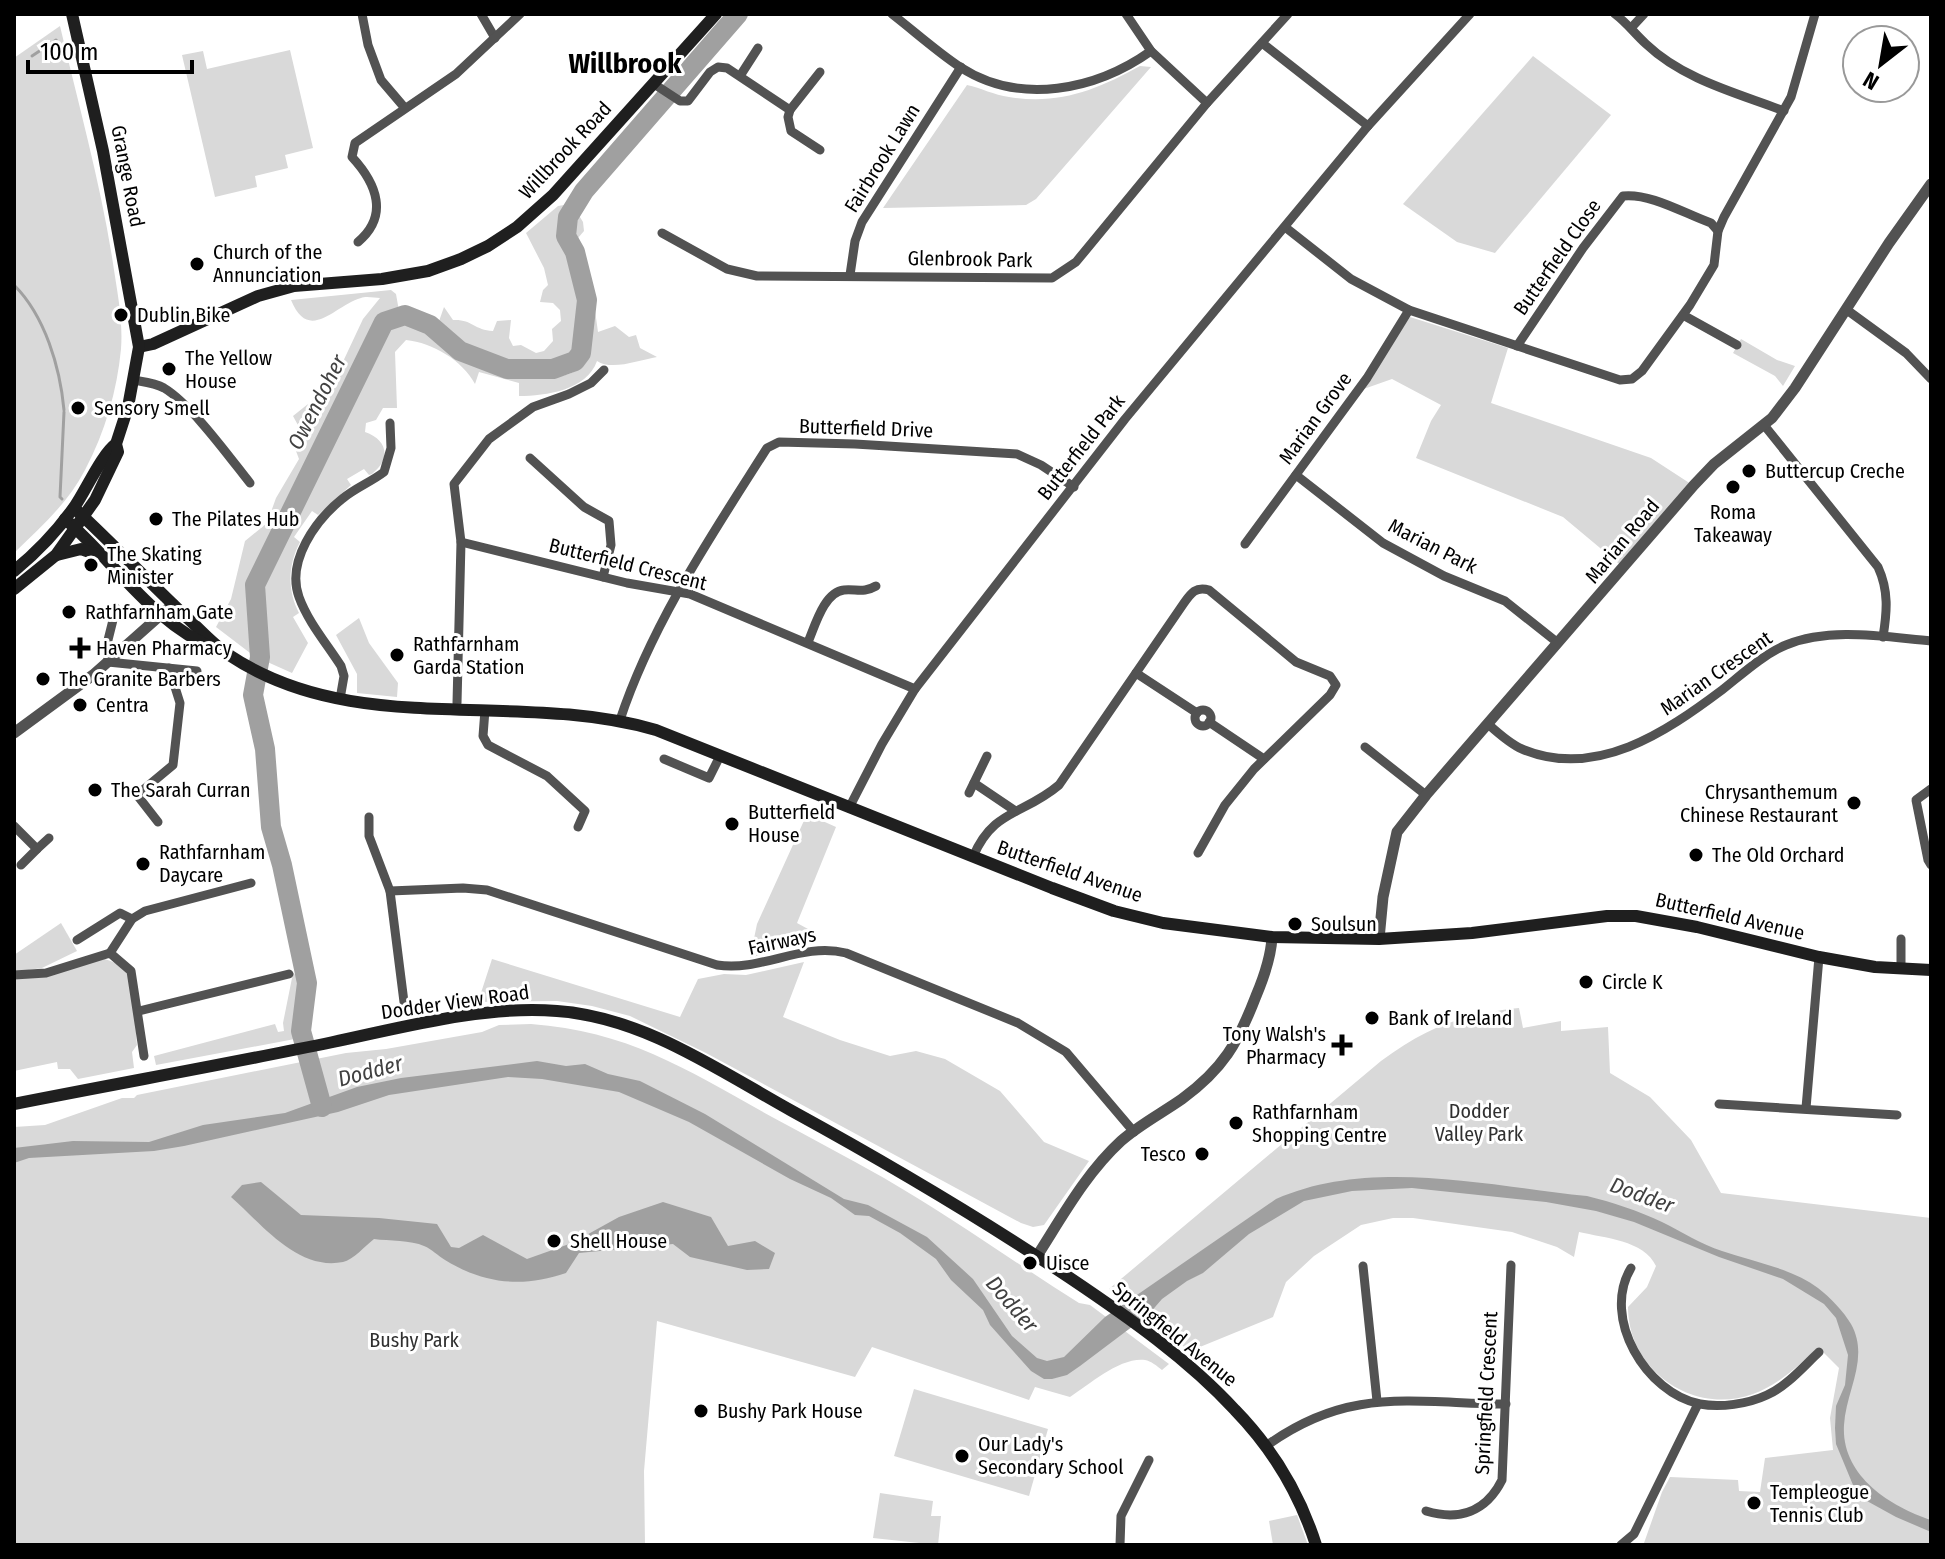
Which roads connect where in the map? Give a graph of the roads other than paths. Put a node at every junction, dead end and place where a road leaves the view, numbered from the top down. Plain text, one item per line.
1 (72, 14) edge
2 (362, 14) edge
3 (481, 14) edge
4 (520, 14) edge
5 (716, 14) edge
6 (892, 14) edge
7 (1126, 14) edge
8 (1288, 14) edge
9 (1470, 14) edge
10 (1615, 14) edge
11 (1644, 14) edge
12 (1815, 14) edge
13 (1632, 27) junction
14 (495, 38) junction
15 (1262, 43) junction
16 (758, 48) dead end
17 (1151, 51) junction
18 (961, 67) junction
19 (820, 72) dead end
20 (740, 76) junction
21 (658, 87) junction
22 (1207, 103) junction
23 (404, 107) junction
24 (790, 110) junction
25 (1784, 111) junction
26 (1368, 126) junction
27 (820, 150) dead end
28 (1931, 184) edge
29 (1285, 227) junction
30 (1718, 231) junction
31 (662, 233) dead end
32 (358, 242) dead end
33 (850, 275) junction
34 (1409, 310) junction
35 (1847, 310) junction
36 (1683, 315) junction
37 (1737, 345) dead end
38 (1517, 346) junction
39 (139, 347) junction
40 (604, 370) dead end
41 (1931, 379) edge
42 (133, 380) junction
43 (390, 423) dead end
44 (1764, 425) junction
45 (116, 444) junction
46 (530, 458) dead end
47 (1296, 475) junction
48 (250, 483) dead end
49 (1074, 487) junction
50 (74, 508) junction
51 (65, 519) junction
52 (80, 523) junction
53 (461, 542) junction
54 (1245, 544) dead end
55 (56, 555) junction
56 (104, 557) junction
57 (14, 571) edge
58 (603, 577) junction
59 (876, 586) dead end
60 (14, 589) edge
61 (679, 591) junction
62 (173, 604) junction
63 (116, 608) dead end
64 (162, 615) junction
65 (1883, 637) junction
66 (1931, 641) edge
67 (808, 642) junction
68 (1558, 643) junction
69 (225, 653) junction
70 (108, 662) junction
71 (169, 668) junction
72 (197, 671) dead end
73 (1136, 673) junction
74 (915, 689) junction
75 (340, 699) junction
76 (457, 703) dead end
77 (485, 710) junction
78 (620, 720) junction
79 (1488, 724) junction
80 (14, 733) edge
81 (1365, 747) dead end
82 (720, 756) junction
83 (987, 756) dead end
84 (664, 759) dead end
85 (1264, 759) junction
86 (974, 783) junction
87 (1931, 789) edge
88 (969, 793) dead end
89 (1426, 795) junction
90 (849, 808) junction
91 (1014, 810) junction
92 (369, 817) dead end
93 (158, 822) dead end
94 (14, 826) edge
95 (578, 827) dead end
96 (49, 838) dead end
97 (37, 849) junction
98 (1198, 853) dead end
99 (974, 858) junction
100 (21, 865) dead end
101 (1931, 865) edge
102 (251, 883) dead end
103 (390, 891) junction
104 (132, 919) junction
105 (1272, 937) junction
106 (1379, 939) junction
107 (1901, 939) dead end
108 (77, 940) dead end
109 (110, 953) junction
110 (1819, 957) junction
111 (1901, 969) junction
112 (1931, 970) edge
113 (289, 974) dead end
114 (14, 975) edge
115 (404, 1002) dead end
116 (139, 1011) junction
117 (144, 1056) dead end
118 (14, 1104) edge
119 (1719, 1104) dead end
120 (1806, 1108) junction
121 (1897, 1115) dead end
122 (1134, 1132) junction
123 (1037, 1256) junction
124 (1511, 1265) dead end
125 (1363, 1266) dead end
126 (1631, 1268) dead end
127 (1819, 1352) dead end
128 (1377, 1401) junction
129 (1506, 1404) junction
130 (1698, 1404) junction
131 (1266, 1446) junction
132 (1149, 1460) dead end
133 (1426, 1511) dead end
134 (1120, 1545) edge
135 (1316, 1545) edge
136 (1621, 1545) edge

1 - 39 main road, Grange Road
2 - 23 street
3 - 14 street
4 - 14 street
5 - 21 main road, Willbrook Road
6 - 18 street
7 - 17 street
8 - 15 street, Glenbrook Park
9 - 26 street, Butterfield Park
10 - 13 street
11 - 13 street
12 - 25 street, Butterfield Close
13 - 25 street
14 - 23 street
15 - 22 street, Glenbrook Park
15 - 26 street
16 - 20 street
17 - 18 street
17 - 22 street
18 - 33 street, Fairbrook Lawn
19 - 24 street
20 - 21 street
20 - 24 street
21 - 39 main road, Willbrook Road
22 - 33 street, Glenbrook Park
23 - 32 street
24 - 27 street
25 - 30 street, Butterfield Close
26 - 29 street, Butterfield Park
28 - 35 street, Marian Road
29 - 34 street, Butterfield Close
29 - 49 street, Butterfield Park
30 - 36 street, Butterfield Close
30 - 38 street, Butterfield Close
31 - 33 street, Glenbrook Park
34 - 38 street, Butterfield Close
34 - 47 street, Marian Grove
35 - 41 street
35 - 44 street, Marian Road
36 - 37 street
36 - 38 street, Butterfield Close
39 - 42 main road
40 - 53 street
42 - 45 main road
42 - 48 street
43 - 75 street
44 - 65 street
44 - 68 street, Marian Road
45 - 50 main road
45 - 52 main road
46 - 58 street
47 - 54 street, Marian Grove
47 - 68 street, Marian Park
49 - 61 street, Butterfield Drive
49 - 74 street, Butterfield Park
50 - 51 main road
50 - 52 main road, Butterfield Avenue
51 - 52 main road, Butterfield Avenue
51 - 57 main road
52 - 55 main road
52 - 56 main road, Butterfield Avenue
52 - 62 main road, Butterfield Avenue
53 - 58 street, Butterfield Crescent
53 - 76 street
55 - 56 main road
55 - 60 main road
56 - 64 main road, Butterfield Avenue
58 - 61 street, Butterfield Crescent
59 - 67 street
61 - 67 street, Butterfield Crescent
61 - 78 street, Butterfield Drive
62 - 64 street
62 - 69 main road, Butterfield Avenue
63 - 70 street
64 - 69 main road, Butterfield Avenue
64 - 70 street
65 - 66 street, Marian Crescent
65 - 79 street, Marian Crescent
67 - 74 street, Butterfield Crescent
68 - 79 street, Marian Road
69 - 75 main road, Butterfield Avenue
70 - 71 street
70 - 80 street
71 - 72 street
71 - 93 street
73 - 85 street
73 - 85 street
73 - 91 street
74 - 90 street, Butterfield Park
75 - 77 main road, Butterfield Avenue
77 - 78 main road, Butterfield Avenue
77 - 95 street
78 - 82 main road, Butterfield Avenue
79 - 89 street, Marian Road
81 - 89 street
82 - 84 street
82 - 90 main road, Butterfield Avenue
83 - 86 street
85 - 98 street
86 - 88 street
86 - 91 street
87 - 101 street
89 - 106 street, Marian Road
90 - 99 main road, Butterfield Avenue
91 - 99 street
92 - 103 street
94 - 97 street
96 - 97 street
97 - 100 street
99 - 105 main road, Butterfield Avenue
102 - 104 street
103 - 115 street
103 - 122 street, Fairways
104 - 108 street
104 - 109 street
105 - 106 main road, Butterfield Avenue
105 - 122 street
106 - 110 main road, Butterfield Avenue
107 - 111 street
109 - 114 street
109 - 116 street
110 - 111 main road, Butterfield Avenue
110 - 120 street
111 - 112 main road, Butterfield Avenue
113 - 116 street
116 - 117 street
118 - 123 main road, Dodder View Road
119 - 120 street
120 - 121 street
122 - 123 street
123 - 131 main road, Springfield Avenue
124 - 129 street, Springfield Crescent
125 - 128 street
126 - 130 street
127 - 130 street
128 - 129 street
128 - 131 street
129 - 133 street, Springfield Crescent
130 - 136 street
131 - 135 main road, Springfield Avenue
132 - 134 street

